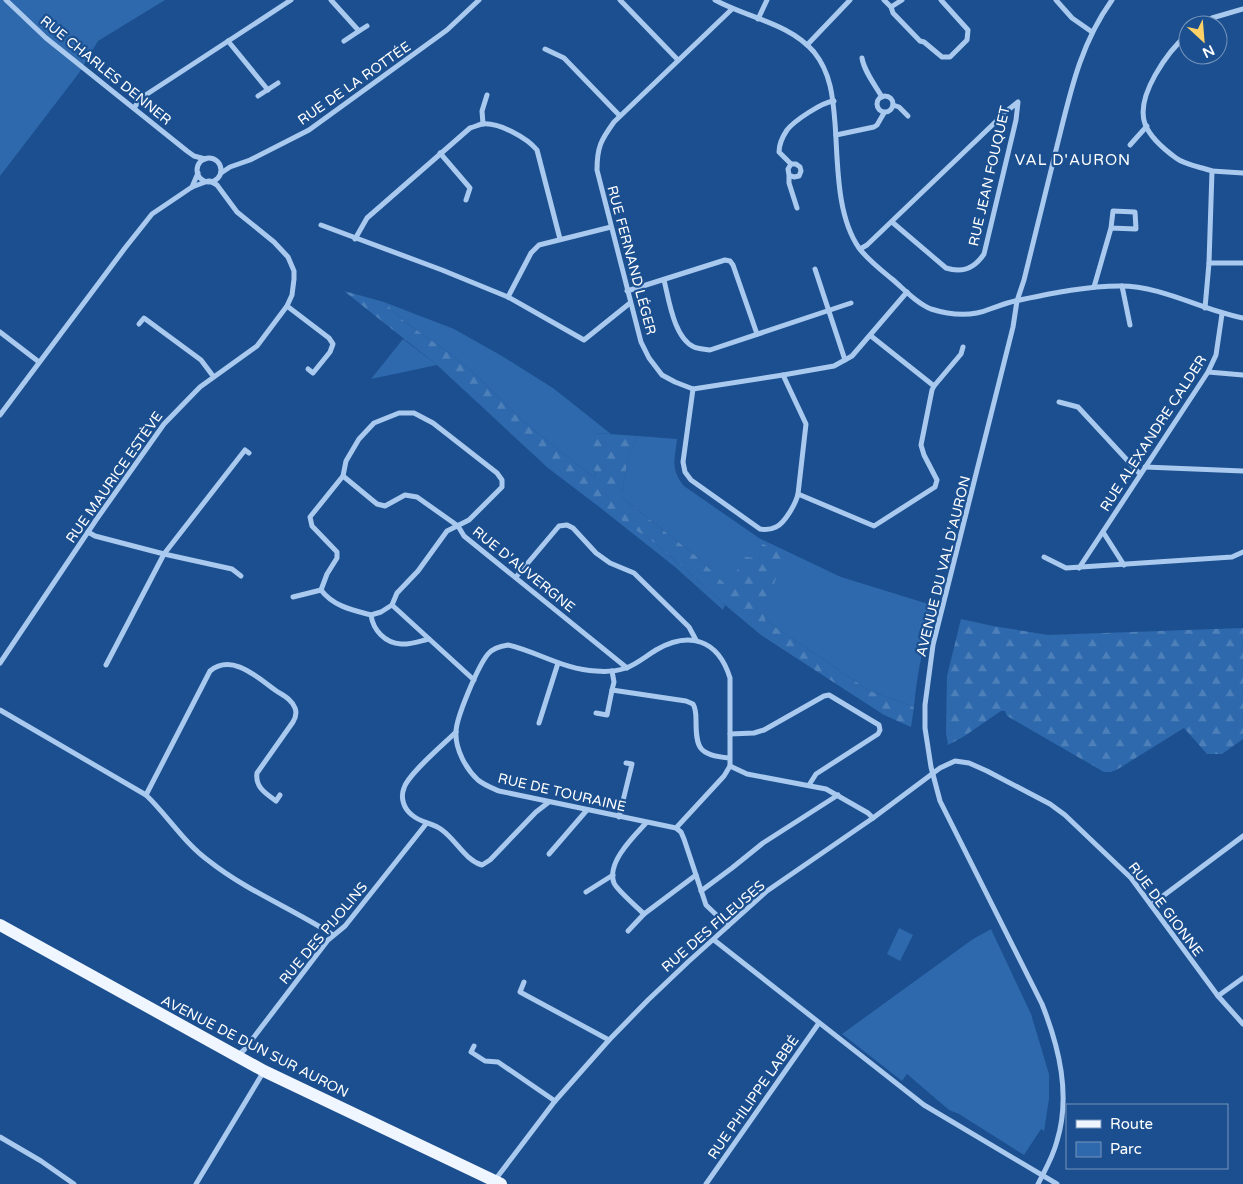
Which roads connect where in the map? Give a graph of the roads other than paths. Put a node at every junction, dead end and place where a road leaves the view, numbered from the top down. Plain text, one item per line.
1 (6, 0) edge
2 (291, 0) edge
3 (332, 0) edge
4 (479, 0) edge
5 (620, 0) edge
6 (715, 0) edge
7 (767, 0) edge
8 (850, 0) edge
9 (884, 0) edge
10 (902, 0) edge
11 (941, 0) edge
12 (1056, 0) edge
13 (1112, 0) edge
14 (891, 7) junction
15 (732, 9) junction
16 (1243, 9) edge
17 (1222, 15) edge
18 (758, 19) junction
19 (367, 26) dead end
20 (359, 31) junction
21 (1092, 32) junction
22 (228, 41) junction
23 (344, 41) dead end
24 (1178, 44) edge
25 (806, 45) junction
26 (545, 49) dead end
27 (862, 58) dead end
28 (678, 60) junction
29 (278, 83) dead end
30 (268, 90) junction
31 (486, 94) dead end
32 (258, 96) dead end
33 (882, 97) junction
34 (834, 102) junction
35 (893, 104) junction
36 (134, 108) junction
37 (884, 112) junction
38 (620, 116) junction
39 (908, 116) dead end
40 (483, 124) junction
41 (1147, 126) junction
42 (836, 136) junction
43 (1130, 145) dead end
44 (440, 153) junction
45 (194, 156) junction
46 (205, 159) junction
47 (219, 163) junction
48 (791, 164) junction
49 (230, 166) junction
50 (198, 170) junction
51 (1212, 171) junction
52 (1243, 173) edge
53 (220, 175) junction
54 (789, 175) junction
55 (209, 181) junction
56 (217, 185) junction
57 (192, 187) junction
58 (466, 200) dead end
59 (797, 208) dead end
60 (892, 222) junction
61 (320, 225) dead end
62 (611, 227) junction
63 (1111, 228) junction
64 (355, 239) junction
65 (560, 239) junction
66 (860, 249) junction
67 (1209, 263) junction
68 (1243, 263) edge
69 (815, 269) dead end
70 (664, 280) junction
71 (1122, 286) junction
72 (1094, 287) junction
73 (627, 291) junction
74 (908, 292) junction
75 (508, 297) junction
76 (1016, 301) junction
77 (851, 302) dead end
78 (630, 304) junction
79 (287, 306) junction
80 (1205, 308) junction
81 (829, 310) junction
82 (1222, 314) junction
83 (1243, 318) edge
84 (140, 324) dead end
85 (1130, 325) dead end
86 (0, 332) edge
87 (757, 334) junction
88 (871, 336) junction
89 (963, 347) dead end
90 (845, 360) junction
91 (39, 362) junction
92 (308, 369) dead end
93 (1208, 372) junction
94 (783, 375) junction
95 (1243, 375) edge
96 (213, 376) junction
97 (934, 386) junction
98 (693, 389) junction
99 (1058, 402) dead end
100 (0, 415) edge
101 (249, 454) dead end
102 (1145, 467) junction
103 (1243, 471) edge
104 (1140, 474) junction
105 (343, 476) junction
106 (798, 494) junction
107 (458, 526) junction
108 (88, 532) junction
109 (1102, 532) junction
110 (1243, 552) edge
111 (164, 554) junction
112 (1044, 557) dead end
113 (1124, 565) junction
114 (1079, 568) junction
115 (242, 576) dead end
116 (516, 577) junction
117 (321, 590) junction
118 (293, 597) dead end
119 (392, 604) junction
120 (371, 615) junction
121 (429, 639) junction
122 (696, 640) junction
123 (0, 663) edge
124 (558, 663) junction
125 (106, 665) dead end
126 (627, 668) junction
127 (612, 671) junction
128 (474, 680) junction
129 (612, 690) junction
130 (0, 710) edge
131 (596, 713) dead end
132 (539, 723) dead end
133 (456, 732) junction
134 (730, 734) junction
135 (729, 758) junction
136 (626, 763) dead end
137 (730, 766) junction
138 (932, 774) junction
139 (809, 785) junction
140 (146, 795) junction
141 (280, 795) dead end
142 (838, 795) junction
143 (549, 802) junction
144 (587, 810) junction
145 (619, 817) junction
146 (872, 818) junction
147 (646, 823) junction
148 (426, 824) junction
149 (676, 828) junction
150 (1243, 836) edge
151 (550, 854) dead end
152 (613, 874) junction
153 (696, 875) junction
154 (700, 891) junction
155 (586, 892) dead end
156 (1151, 904) junction
157 (644, 914) junction
158 (0, 925) edge
159 (728, 926) junction
160 (628, 932) dead end
161 (333, 935) junction
162 (714, 940) junction
163 (1243, 978) edge
164 (524, 982) dead end
165 (1218, 996) junction
166 (819, 1024) junction
167 (1243, 1024) edge
168 (609, 1040) junction
169 (474, 1046) dead end
170 (237, 1057) junction
171 (264, 1071) junction
172 (555, 1101) junction
173 (0, 1137) edge
174 (1042, 1176) junction
175 (498, 1182) edge
176 (74, 1184) edge
177 (196, 1184) edge
178 (706, 1184) edge
179 (1038, 1184) edge
180 (1057, 1184) edge

1 - 36 street, RUE CHARLES DENNER
2 - 22 street
3 - 20 street
4 - 49 street, RUE DE LA ROTTÉE
5 - 28 street
6 - 15 street
7 - 18 street
8 - 25 street
9 - 14 street
10 - 14 street
11 - 14 street
12 - 21 street
13 - 21 street, AVENUE DU VAL D'AURON
15 - 18 street
15 - 28 street, RUE FERNAND LÉGER
16 - 17 street
18 - 25 street
19 - 20 street
20 - 23 street
21 - 76 street, AVENUE DU VAL D'AURON
22 - 30 street
22 - 36 street
24 - 41 street
25 - 34 street
26 - 38 street
27 - 33 street
28 - 38 street, RUE FERNAND LÉGER
29 - 30 street
30 - 32 street
31 - 40 street
33 - 35 street
33 - 37 street
34 - 42 street
34 - 48 street
35 - 37 street
35 - 39 street
36 - 45 street, RUE CHARLES DENNER
37 - 42 street
38 - 62 street, RUE FERNAND LÉGER
40 - 44 street
40 - 65 street
41 - 43 street
41 - 51 street
42 - 66 street
44 - 58 street
44 - 64 street
45 - 46 street, RUE CHARLES DENNER
45 - 50 street
46 - 47 street
46 - 50 street
47 - 49 street
47 - 53 street
48 - 54 street
48 - 54 street
49 - 53 street, RUE DE LA ROTTÉE
50 - 55 street
50 - 57 street
51 - 52 street
51 - 67 street
53 - 55 street
53 - 56 street
54 - 59 street
55 - 56 street, RUE MAURICE ESTÈVE
55 - 57 street
56 - 79 street, RUE MAURICE ESTÈVE
57 - 91 street
60 - 60 street, RUE JEAN FOUQUET
60 - 66 street, RUE JEAN FOUQUET
61 - 64 street
62 - 65 street
62 - 73 street, RUE FERNAND LÉGER
63 - 63 street
63 - 72 street
64 - 75 street
65 - 75 street
66 - 74 street
67 - 68 street
67 - 80 street
69 - 81 street
70 - 73 street
70 - 87 street
70 - 87 street
71 - 72 street
71 - 80 street
71 - 85 street
72 - 76 street
73 - 78 street, RUE FERNAND LÉGER
74 - 76 street
74 - 88 street
75 - 78 street
76 - 138 street, AVENUE DU VAL D'AURON
77 - 81 street
78 - 98 street, RUE FERNAND LÉGER
79 - 92 street
79 - 96 street, RUE MAURICE ESTÈVE
80 - 82 street
81 - 87 street
81 - 90 street
82 - 83 street
82 - 93 street, RUE ALEXANDRE CALDER
84 - 96 street
86 - 91 street
88 - 90 street
88 - 97 street
89 - 97 street
90 - 94 street
91 - 100 street
93 - 95 street
93 - 102 street, RUE ALEXANDRE CALDER
94 - 98 street
94 - 106 street
96 - 108 street, RUE MAURICE ESTÈVE
97 - 106 street
98 - 106 street
99 - 104 street
101 - 111 street
102 - 103 street
102 - 104 street, RUE ALEXANDRE CALDER
104 - 109 street, RUE ALEXANDRE CALDER
105 - 107 street
105 - 107 street, RUE D'AUVERGNE
105 - 117 street, RUE D'AUVERGNE
107 - 116 street, RUE D'AUVERGNE
107 - 119 street
108 - 111 street
108 - 123 street, RUE MAURICE ESTÈVE
109 - 113 street, RUE ALEXANDRE CALDER
109 - 114 street, RUE ALEXANDRE CALDER
110 - 113 street
111 - 115 street
111 - 125 street
112 - 114 street
113 - 114 street
116 - 122 street
116 - 126 street, RUE D'AUVERGNE
117 - 118 street
117 - 120 street
119 - 120 street
119 - 121 street
120 - 121 street
121 - 128 street
122 - 126 street, RUE DE TOURAINE
122 - 134 street
124 - 127 street, RUE DE TOURAINE
124 - 128 street, RUE DE TOURAINE
124 - 132 street
126 - 127 street, RUE DE TOURAINE
127 - 129 street
128 - 133 street, RUE DE TOURAINE
129 - 131 street
129 - 135 street
130 - 140 street
133 - 143 street, RUE DE TOURAINE
133 - 148 street
134 - 135 street
134 - 139 street
135 - 137 street
136 - 145 street
137 - 139 street
137 - 149 street
138 - 146 street, RUE DES FILEUSES
138 - 156 street, RUE DE GIONNE
138 - 174 street, AVENUE DU VAL D'AURON
139 - 142 street
140 - 141 street
140 - 161 street
142 - 146 street
142 - 154 street
143 - 144 street, RUE DE TOURAINE
143 - 148 street
144 - 145 street, RUE DE TOURAINE
144 - 151 street
145 - 147 street, RUE DE TOURAINE
146 - 159 street, RUE DES FILEUSES
147 - 149 street, RUE DE TOURAINE
147 - 152 street
148 - 161 street, RUE DES PIJOLINS
149 - 153 street
150 - 156 street
152 - 155 street
152 - 157 street
153 - 154 street
153 - 157 street
154 - 159 street
156 - 165 street, RUE DE GIONNE
157 - 160 street
158 - 170 main road, AVENUE DE DUN SUR AURON
159 - 162 street, RUE DES FILEUSES
161 - 170 street, RUE DES PIJOLINS
162 - 166 street
162 - 168 street, RUE DES FILEUSES
163 - 165 street
164 - 168 street
165 - 167 street, RUE DE GIONNE
166 - 174 street
166 - 178 street, RUE PHILIPPE LABBÉ
168 - 172 street, RUE DES FILEUSES
169 - 172 street
170 - 171 main road, AVENUE DE DUN SUR AURON
171 - 175 main road, AVENUE DE DUN SUR AURON
171 - 177 street
172 - 175 street, RUE DES FILEUSES
173 - 176 street
174 - 179 street, AVENUE DU VAL D'AURON
174 - 180 street

